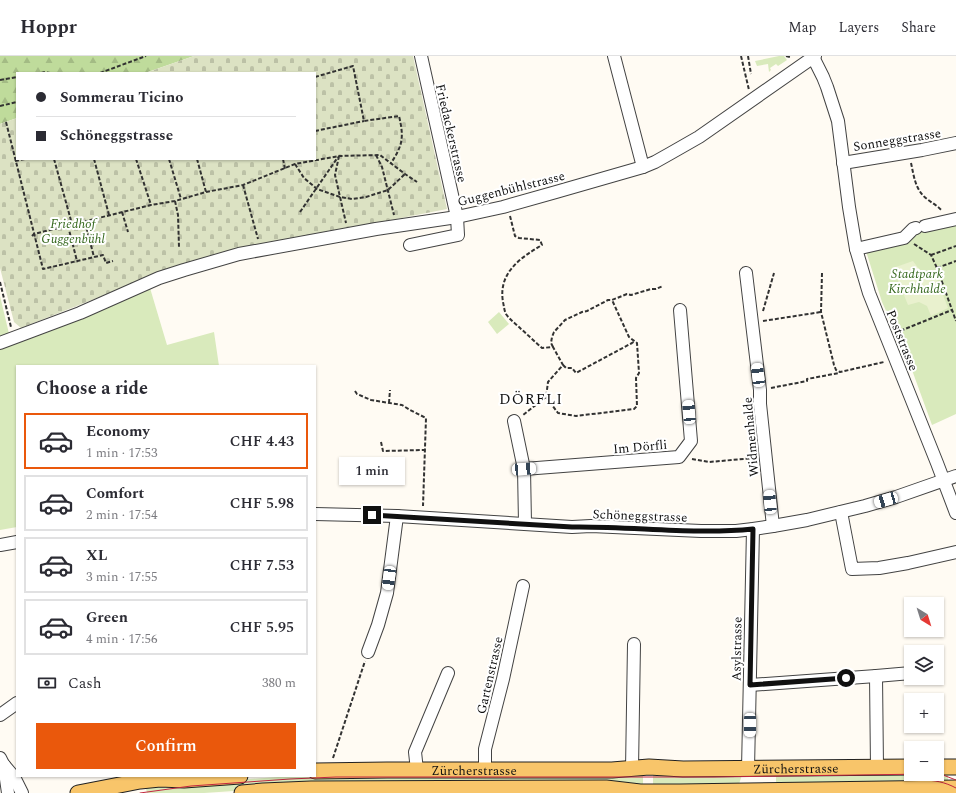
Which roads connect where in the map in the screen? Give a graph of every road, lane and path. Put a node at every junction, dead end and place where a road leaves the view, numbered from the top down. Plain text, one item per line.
1 (146, 56) edge
2 (420, 56) edge
3 (614, 56) edge
4 (741, 56) edge
5 (748, 56) edge
6 (786, 56) edge
7 (791, 56) edge
8 (814, 56) edge
9 (103, 72) edge
10 (752, 74) dead end
11 (16, 77) edge
12 (316, 77) edge
13 (0, 80) edge
14 (754, 99) junction
15 (16, 102) edge
16 (0, 106) edge
17 (364, 121) junction
18 (6, 122) dead end
19 (316, 131) edge
20 (956, 144) edge
21 (909, 152) junction
22 (376, 155) junction
23 (339, 156) junction
24 (22, 160) edge
25 (54, 160) edge
26 (94, 160) edge
27 (136, 160) edge
28 (169, 160) edge
29 (197, 160) edge
30 (283, 160) edge
31 (15, 162) junction
32 (842, 162) junction
33 (391, 163) junction
34 (295, 164) junction
35 (643, 167) junction
36 (285, 169) junction
37 (405, 174) junction
38 (417, 182) dead end
39 (243, 185) junction
40 (317, 189) junction
41 (388, 190) junction
42 (206, 192) junction
43 (340, 197) junction
44 (181, 199) junction
45 (175, 201) junction
46 (151, 205) junction
47 (507, 206) junction
48 (122, 212) junction
49 (300, 212) dead end
50 (109, 216) junction
51 (457, 217) junction
52 (951, 220) edge
53 (85, 221) junction
54 (72, 224) junction
55 (68, 225) junction
56 (397, 226) junction
57 (128, 232) dead end
58 (33, 234) junction
59 (348, 234) junction
60 (904, 238) junction
61 (410, 245) dead end
62 (956, 246) edge
63 (179, 247) dead end
64 (856, 249) junction
65 (261, 250) junction
66 (931, 255) junction
67 (94, 257) junction
68 (77, 261) junction
69 (113, 261) dead end
70 (956, 261) edge
71 (937, 268) junction
72 (746, 273) dead end
73 (774, 273) dead end
74 (822, 273) dead end
75 (0, 282) edge
76 (663, 286) dead end
77 (612, 300) junction
78 (680, 310) dead end
79 (952, 310) junction
80 (821, 312) junction
81 (761, 315) dead end
82 (956, 321) edge
83 (759, 322) dead end
84 (886, 336) junction
85 (15, 337) junction
86 (634, 341) junction
87 (0, 343) edge
88 (553, 347) junction
89 (895, 359) junction
90 (563, 365) junction
91 (840, 372) junction
92 (390, 390) dead end
93 (760, 390) junction
94 (355, 391) dead end
95 (546, 397) junction
96 (389, 403) junction
97 (514, 421) joint
98 (381, 442) dead end
99 (425, 450) junction
100 (679, 457) junction
101 (766, 457) junction
102 (524, 469) junction
103 (956, 476) edge
104 (944, 480) junction
105 (841, 512) junction
106 (956, 513) edge
107 (316, 514) edge
108 (397, 516) junction
109 (422, 518) junction
110 (525, 524) junction
111 (772, 526) junction
112 (753, 529) junction
113 (16, 542) edge
114 (0, 545) edge
115 (956, 552) edge
116 (523, 586) dead end
117 (634, 644) dead end
118 (368, 652) joint
119 (448, 673) dead end
120 (904, 674) edge
121 (876, 676) junction
122 (750, 685) junction
123 (16, 704) edge
124 (0, 715) edge
125 (2, 761) edge
126 (877, 767) junction
127 (904, 767) edge
128 (944, 767) edge
129 (956, 767) edge
130 (632, 769) junction
131 (748, 769) junction
132 (417, 770) junction
133 (316, 771) edge
134 (331, 771) junction
135 (485, 771) junction
136 (226, 777) edge
137 (956, 788) edge
138 (535, 791) edge
139 (748, 791) junction
140 (8, 793) edge
141 (22, 793) edge
142 (78, 793) edge
143 (242, 793) edge

1 - 9 path
2 - 51 street, Friedackerstrasse
3 - 35 street
4 - 14 path
5 - 10 path
6 - 7 path
8 - 14 street, Guggenbühlstrasse
8 - 32 street, Poststrasse
11 - 13 path
12 - 17 path
14 - 35 street, Guggenbühlstrasse
15 - 16 path
17 - 19 path
17 - 33 path
18 - 31 path
20 - 21 street, Sonneggstrasse
21 - 32 street, Sonneggstrasse
21 - 52 path
22 - 23 path
22 - 33 path
22 - 41 path
23 - 34 path
23 - 40 path
23 - 43 path
24 - 31 path
25 - 54 path
26 - 50 path
27 - 46 path
28 - 44 path
29 - 42 path
30 - 36 path
31 - 58 path
32 - 64 street, Poststrasse
33 - 37 path
34 - 36 path
34 - 40 path
35 - 47 street, Guggenbühlstrasse
36 - 39 path
37 - 38 path
37 - 41 path
39 - 42 path
39 - 65 path
40 - 43 path
40 - 49 path
41 - 43 path
41 - 56 path
42 - 44 path
43 - 59 path
44 - 45 path
45 - 46 path
45 - 63 path
46 - 48 path
47 - 51 street, Guggenbühlstrasse
47 - 88 path
48 - 50 path
48 - 57 path
50 - 53 path
51 - 56 street, Guggenbühlstrasse
51 - 61 street, Friedackerstrasse
52 - 60 street
53 - 54 path
53 - 67 path
54 - 55 path
55 - 58 path
55 - 68 path
56 - 59 street, Guggenbühlstrasse
58 - 68 path
59 - 65 street, Guggenbühlstrasse
60 - 64 street
60 - 66 path
62 - 66 path
64 - 84 street, Poststrasse
65 - 85 street, Guggenbühlstrasse
66 - 71 path
67 - 68 path
67 - 69 path
70 - 71 path
71 - 79 path
72 - 93 street, Widmenhalde
73 - 81 path
74 - 80 path
75 - 85 path
76 - 77 path
77 - 86 path
77 - 88 path
78 - 100 street, Im Dörfli
79 - 82 path
79 - 84 path
80 - 83 path
80 - 91 path
84 - 89 street, Poststrasse
85 - 87 street, Guggenbühlstrasse
86 - 90 path
86 - 95 path
88 - 90 path
89 - 91 path
89 - 104 street, Poststrasse
90 - 95 path
91 - 93 path
92 - 96 path
93 - 101 street, Widmenhalde
94 - 96 path
95 - 97 path
96 - 99 path
97 - 102 street
98 - 99 path
99 - 109 path
100 - 101 path
100 - 102 street, Im Dörfli
101 - 111 street, Widmenhalde
102 - 110 street
103 - 104 street, Schöneggstrasse
104 - 105 street, Schöneggstrasse
104 - 106 street, Poststrasse
105 - 111 street, Schöneggstrasse
105 - 115 street
107 - 108 street, Schöneggstrasse
108 - 109 street, Schöneggstrasse
108 - 118 street
109 - 110 street, Schöneggstrasse
110 - 112 street, Schöneggstrasse
111 - 112 street, Schöneggstrasse
112 - 122 street, Asylstrasse
113 - 114 street
116 - 135 street, Gartenstrasse
117 - 130 street
118 - 134 path
119 - 132 street
120 - 121 street
121 - 122 street
121 - 126 street
122 - 131 street, Asylstrasse
123 - 124 street
125 - 140 street
125 - 141 street
126 - 127 main road, Zürcherstrasse
126 - 131 main road, Zürcherstrasse
128 - 129 main road
130 - 131 main road, Zürcherstrasse
130 - 135 main road, Zürcherstrasse
131 - 139 main road
132 - 134 main road, Zürcherstrasse
132 - 135 main road, Zürcherstrasse
133 - 134 main road, Zürcherstrasse
136 - 142 main road
137 - 139 main road, Zürcherstrasse
138 - 139 main road, Zürcherstrasse
138 - 143 main road, Zürcherstrasse

